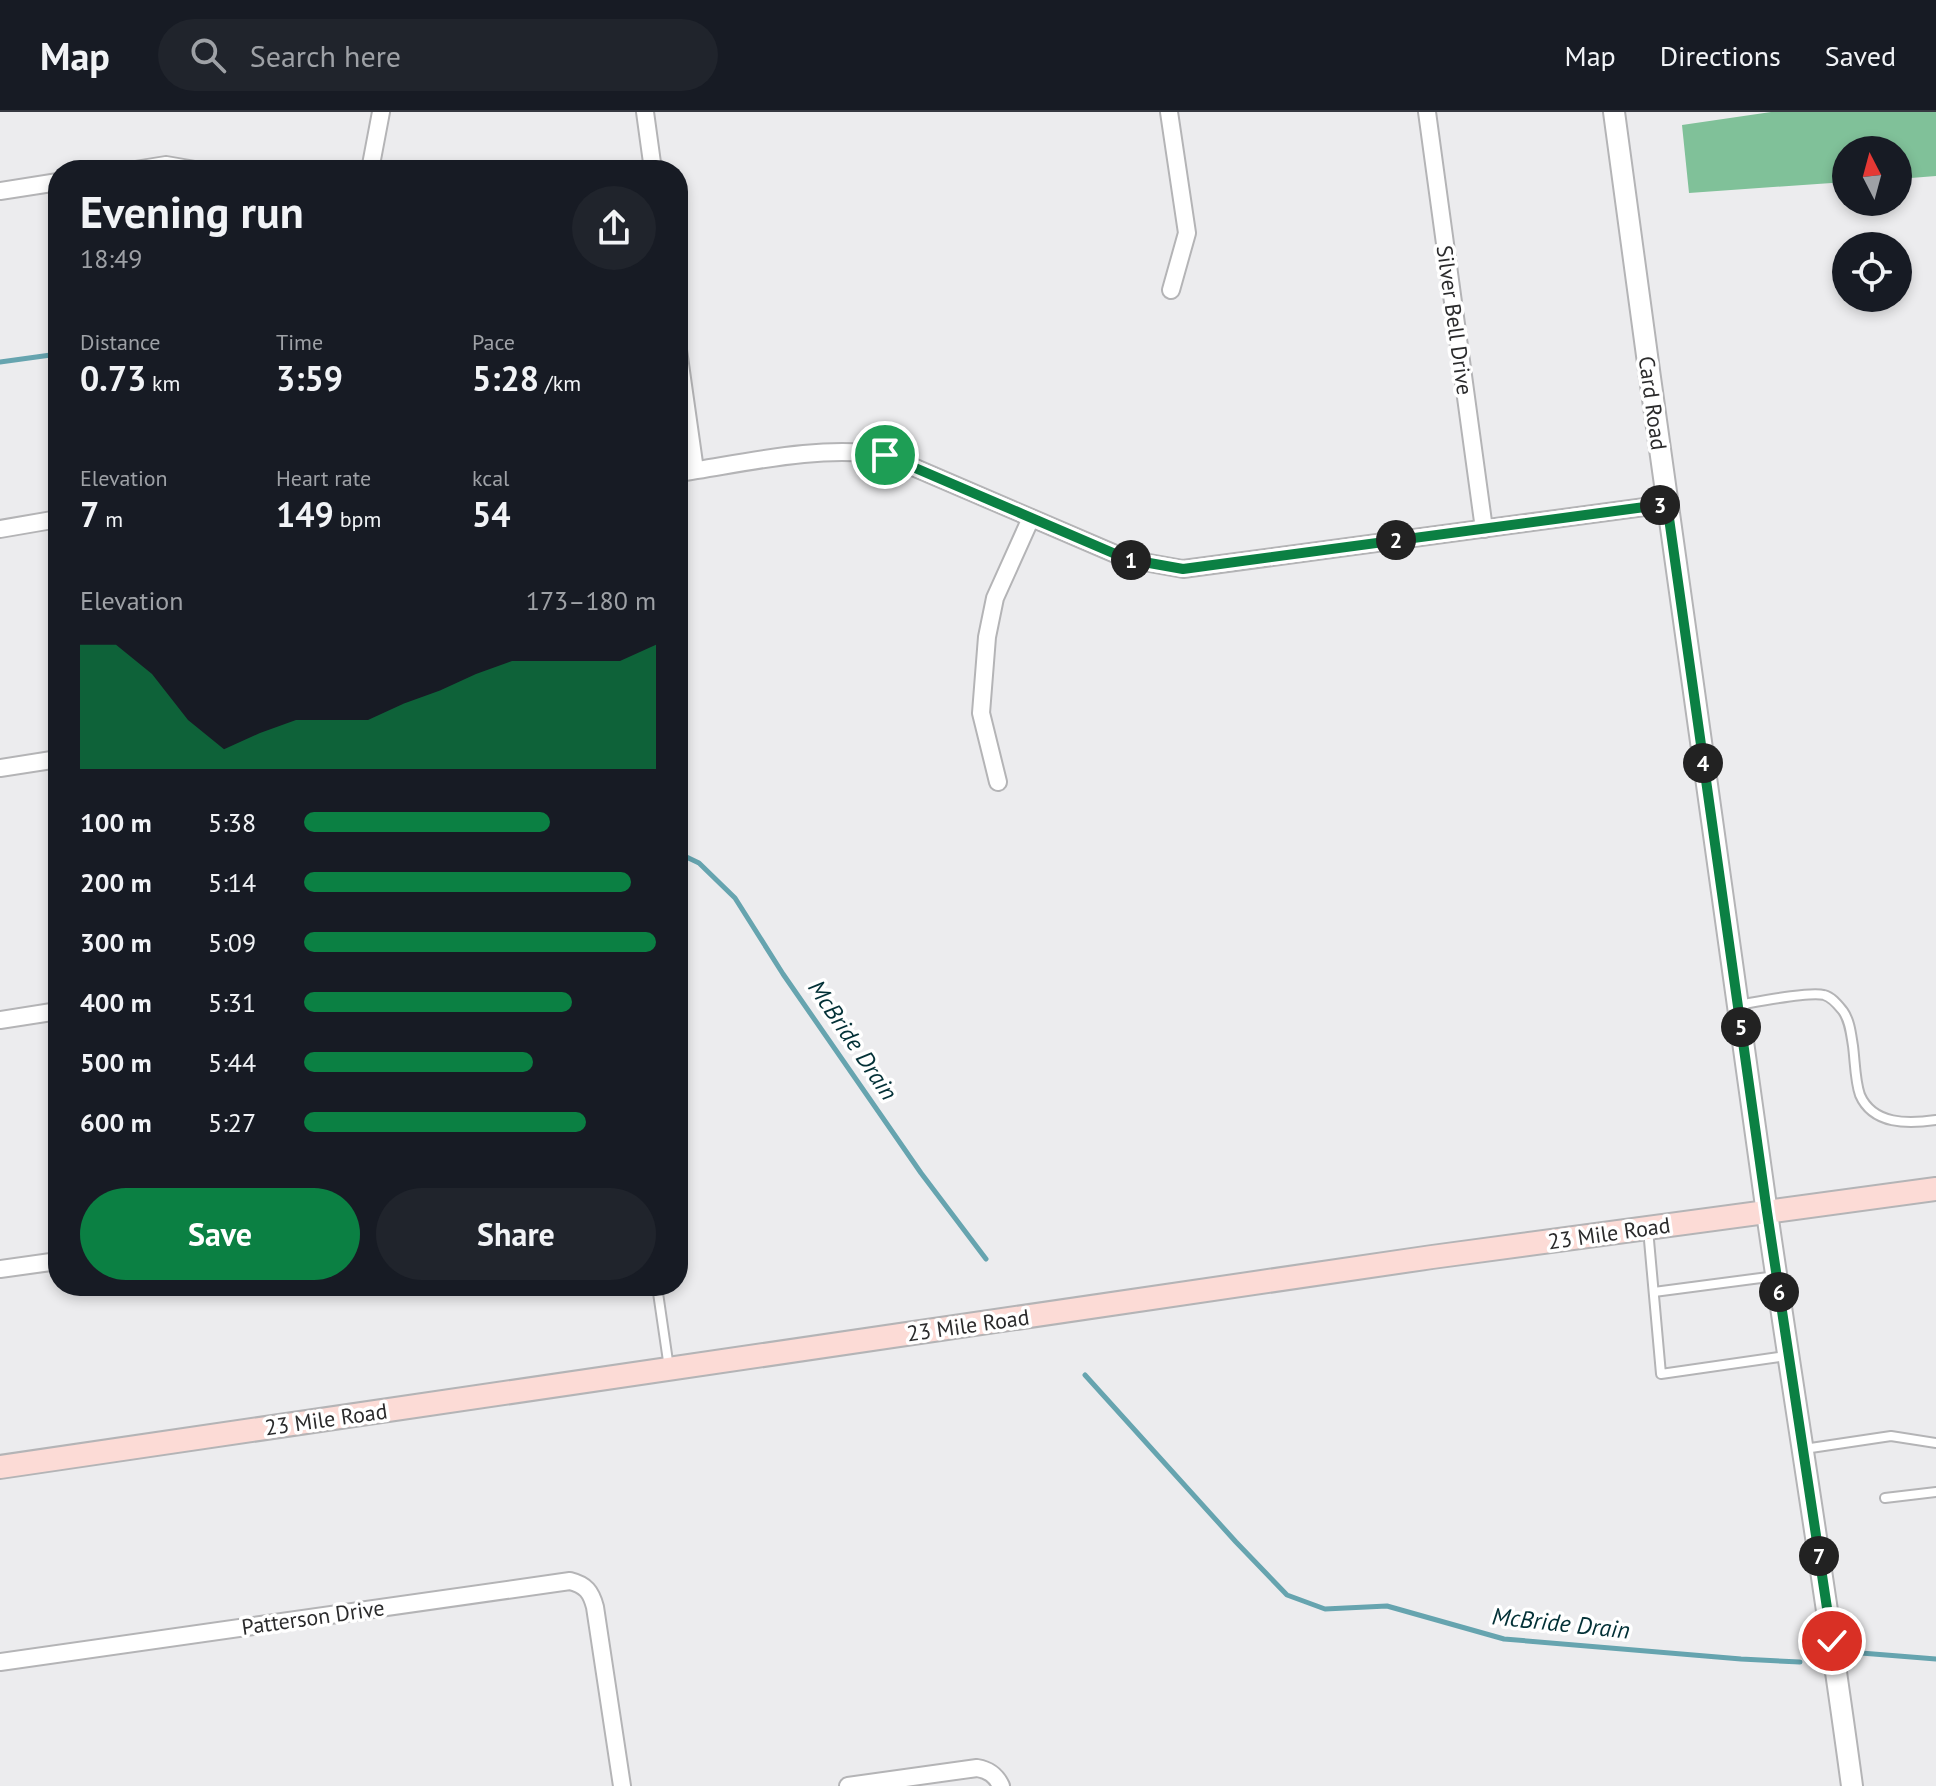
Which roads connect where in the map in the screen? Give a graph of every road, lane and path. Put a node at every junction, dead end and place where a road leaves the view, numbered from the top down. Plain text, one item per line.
1 (381, 112) edge
2 (645, 112) edge
3 (1169, 112) edge
4 (1427, 112) edge
5 (1614, 112) edge
6 (372, 160) edge
7 (652, 160) edge
8 (48, 184) edge
9 (0, 191) edge
10 (1171, 290) dead end
11 (688, 471) edge
12 (1667, 504) junction
13 (1031, 518) junction
14 (48, 521) edge
15 (0, 529) edge
16 (1484, 529) junction
17 (48, 761) edge
18 (0, 768) edge
19 (998, 782) dead end
20 (1738, 1005) junction
21 (48, 1013) edge
22 (0, 1020) edge
23 (1936, 1120) edge
24 (1936, 1189) edge
25 (1767, 1212) junction
26 (1648, 1228) junction
27 (48, 1262) edge
28 (0, 1269) edge
29 (1777, 1276) junction
30 (1654, 1292) junction
31 (658, 1296) edge
32 (1789, 1356) junction
33 (669, 1369) junction
34 (1936, 1443) edge
35 (1803, 1449) junction
36 (0, 1465) edge
37 (1936, 1492) edge
38 (1885, 1498) dead end
39 (0, 1662) edge
40 (622, 1786) edge
41 (848, 1786) edge
42 (1001, 1786) edge
43 (1852, 1786) edge

1 - 6 street
2 - 7 street
3 - 10 street
4 - 16 street, Silver Bell Drive
5 - 12 street, Card Road
8 - 9 street
11 - 13 street
12 - 16 street
12 - 20 street, Card Road
13 - 16 street
13 - 19 street
14 - 15 street
17 - 18 street
20 - 23 lane
20 - 25 street, Card Road
21 - 22 street
24 - 25 main road, 23 Mile Road
25 - 26 main road, 23 Mile Road
25 - 29 street, Card Road
26 - 30 lane
26 - 33 main road, 23 Mile Road
27 - 28 street
29 - 30 lane
29 - 32 street, Card Road
30 - 32 lane
31 - 33 lane
32 - 35 street, Card Road
33 - 36 main road, 23 Mile Road
34 - 35 lane
35 - 43 street, Card Road
37 - 38 lane
39 - 40 street, Patterson Drive
41 - 42 street

